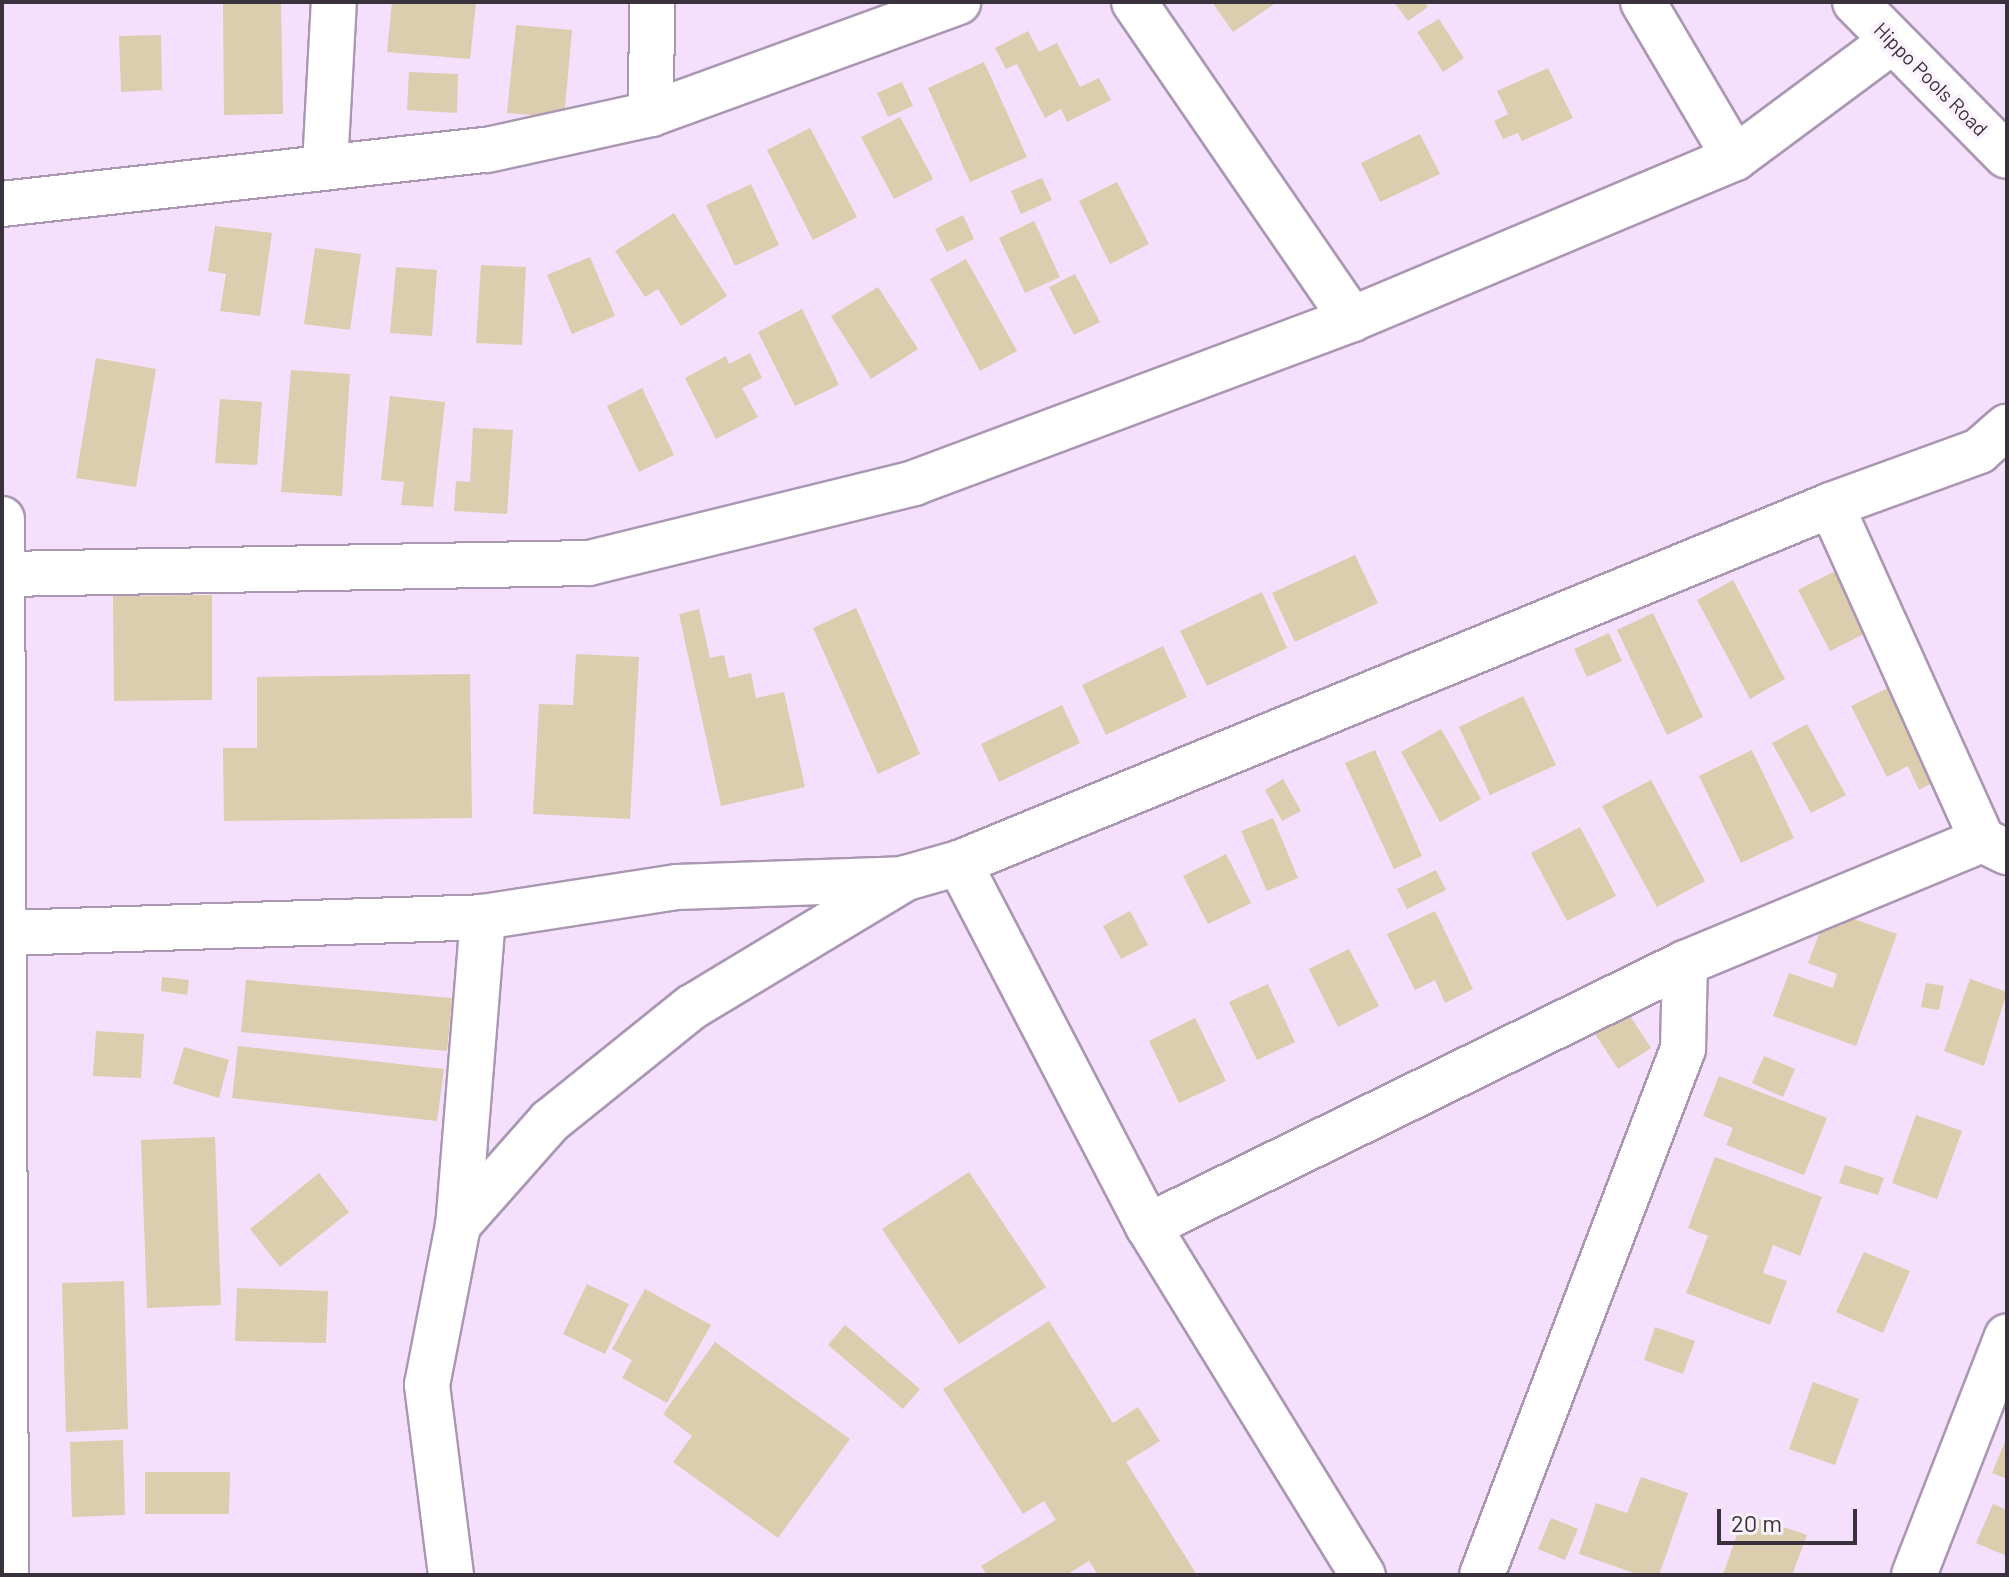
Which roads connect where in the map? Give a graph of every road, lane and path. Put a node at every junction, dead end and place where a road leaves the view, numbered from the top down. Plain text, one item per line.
1 (334, 2) edge
2 (652, 2) edge
3 (958, 2) edge
4 (1134, 2) edge
5 (1643, 2) edge
6 (1855, 2) edge
7 (1891, 42) junction
8 (651, 114) junction
9 (2007, 156) edge
10 (1735, 158) junction
11 (325, 166) junction
12 (2, 204) edge
13 (1352, 319) junction
14 (1998, 450) edge
15 (1831, 505) junction
16 (2, 519) edge
17 (6, 574) junction
18 (1994, 846) edge
19 (959, 863) junction
20 (906, 878) junction
21 (483, 917) junction
22 (7, 933) junction
23 (1685, 963) junction
24 (458, 1225) junction
25 (1148, 1226) junction
26 (2007, 1337) edge
27 (6, 1575) edge
28 (451, 1575) edge
29 (1363, 1575) edge
30 (1482, 1575) edge
31 (1914, 1575) edge

1 - 11 street
2 - 8 street
3 - 8 street
4 - 13 street
5 - 10 street
6 - 7 street, Hippo Pools Road
7 - 9 street, Hippo Pools Road
7 - 10 street
8 - 11 street
10 - 13 street
11 - 12 street
13 - 17 street
14 - 15 street
15 - 18 street
15 - 19 street
16 - 17 street
17 - 22 street
18 - 23 street
19 - 20 street
19 - 25 street
20 - 21 street
20 - 24 street
21 - 22 street
21 - 24 street
22 - 27 street
23 - 25 street
23 - 30 street
24 - 28 street
25 - 29 street
26 - 31 street

